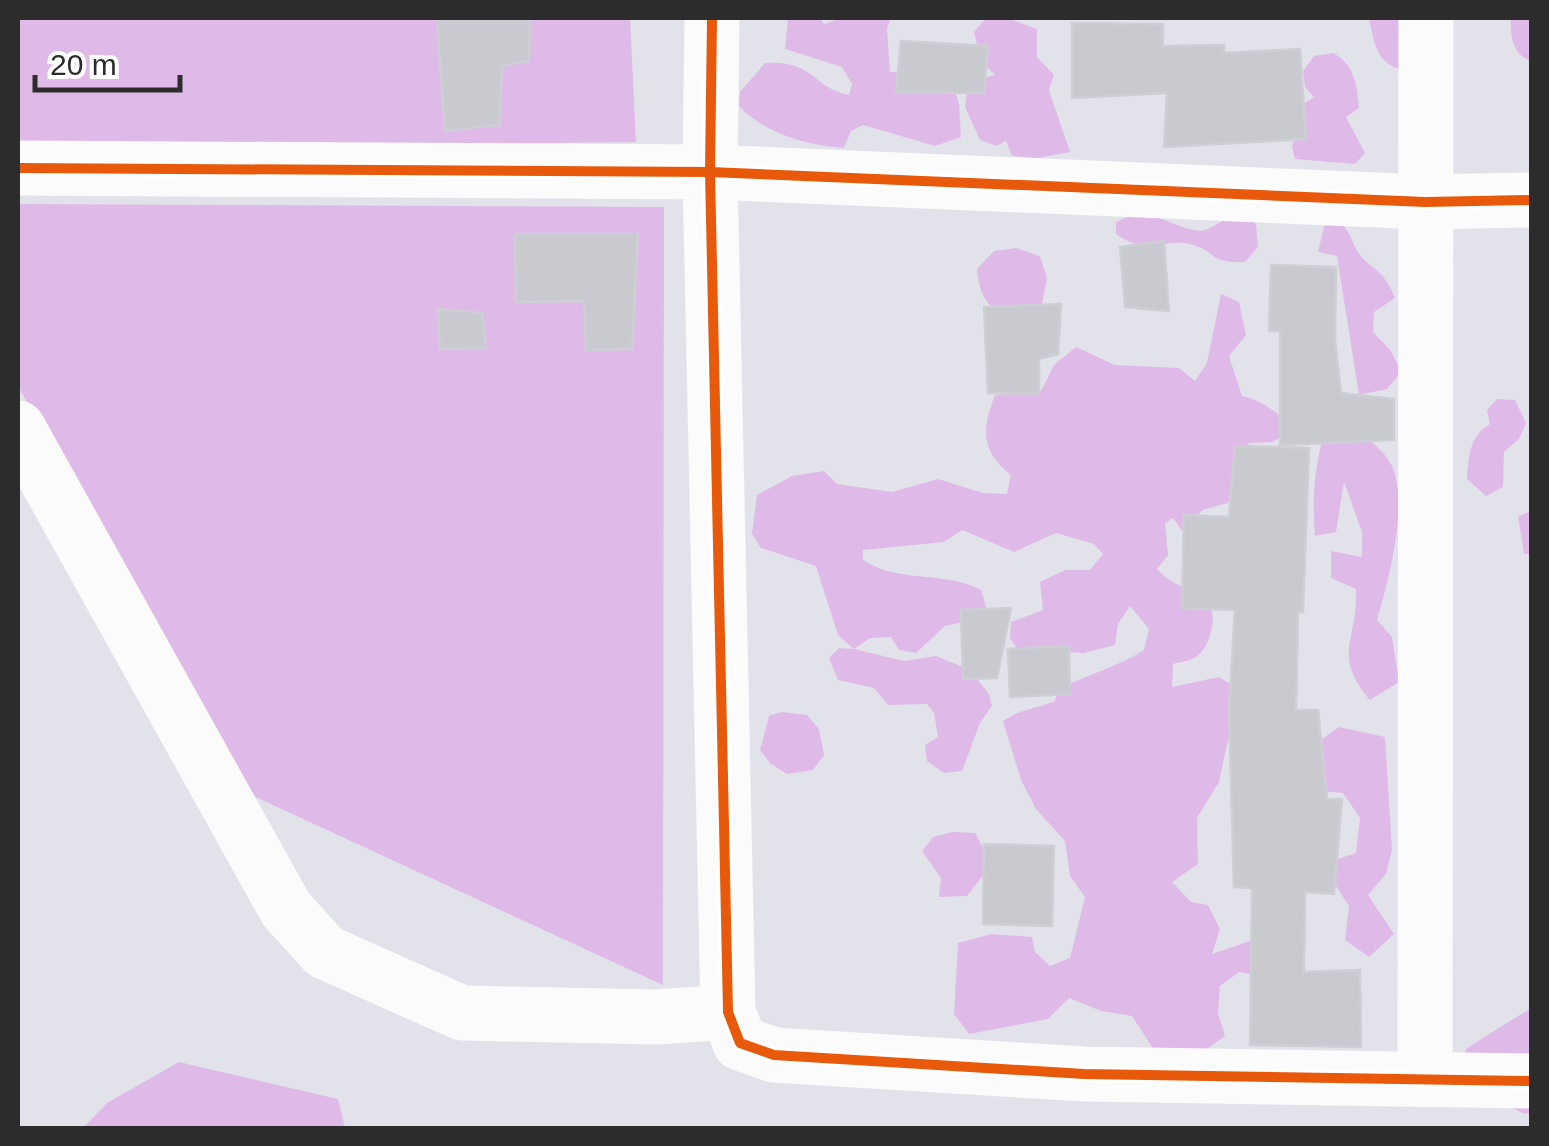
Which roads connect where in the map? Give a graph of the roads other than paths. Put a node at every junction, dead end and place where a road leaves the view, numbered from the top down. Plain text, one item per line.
1 (712, 18) edge
2 (1426, 18) edge
3 (18, 168) edge
4 (710, 172) junction
5 (1532, 200) edge
6 (1425, 202) junction
7 (18, 428) edge
8 (728, 1012) junction
9 (1425, 1080) junction
10 (1532, 1080) edge

1 - 4 street
2 - 6 street
3 - 4 street
4 - 6 street
4 - 8 street
5 - 6 street
6 - 9 street
7 - 8 street
8 - 9 street
9 - 10 street

